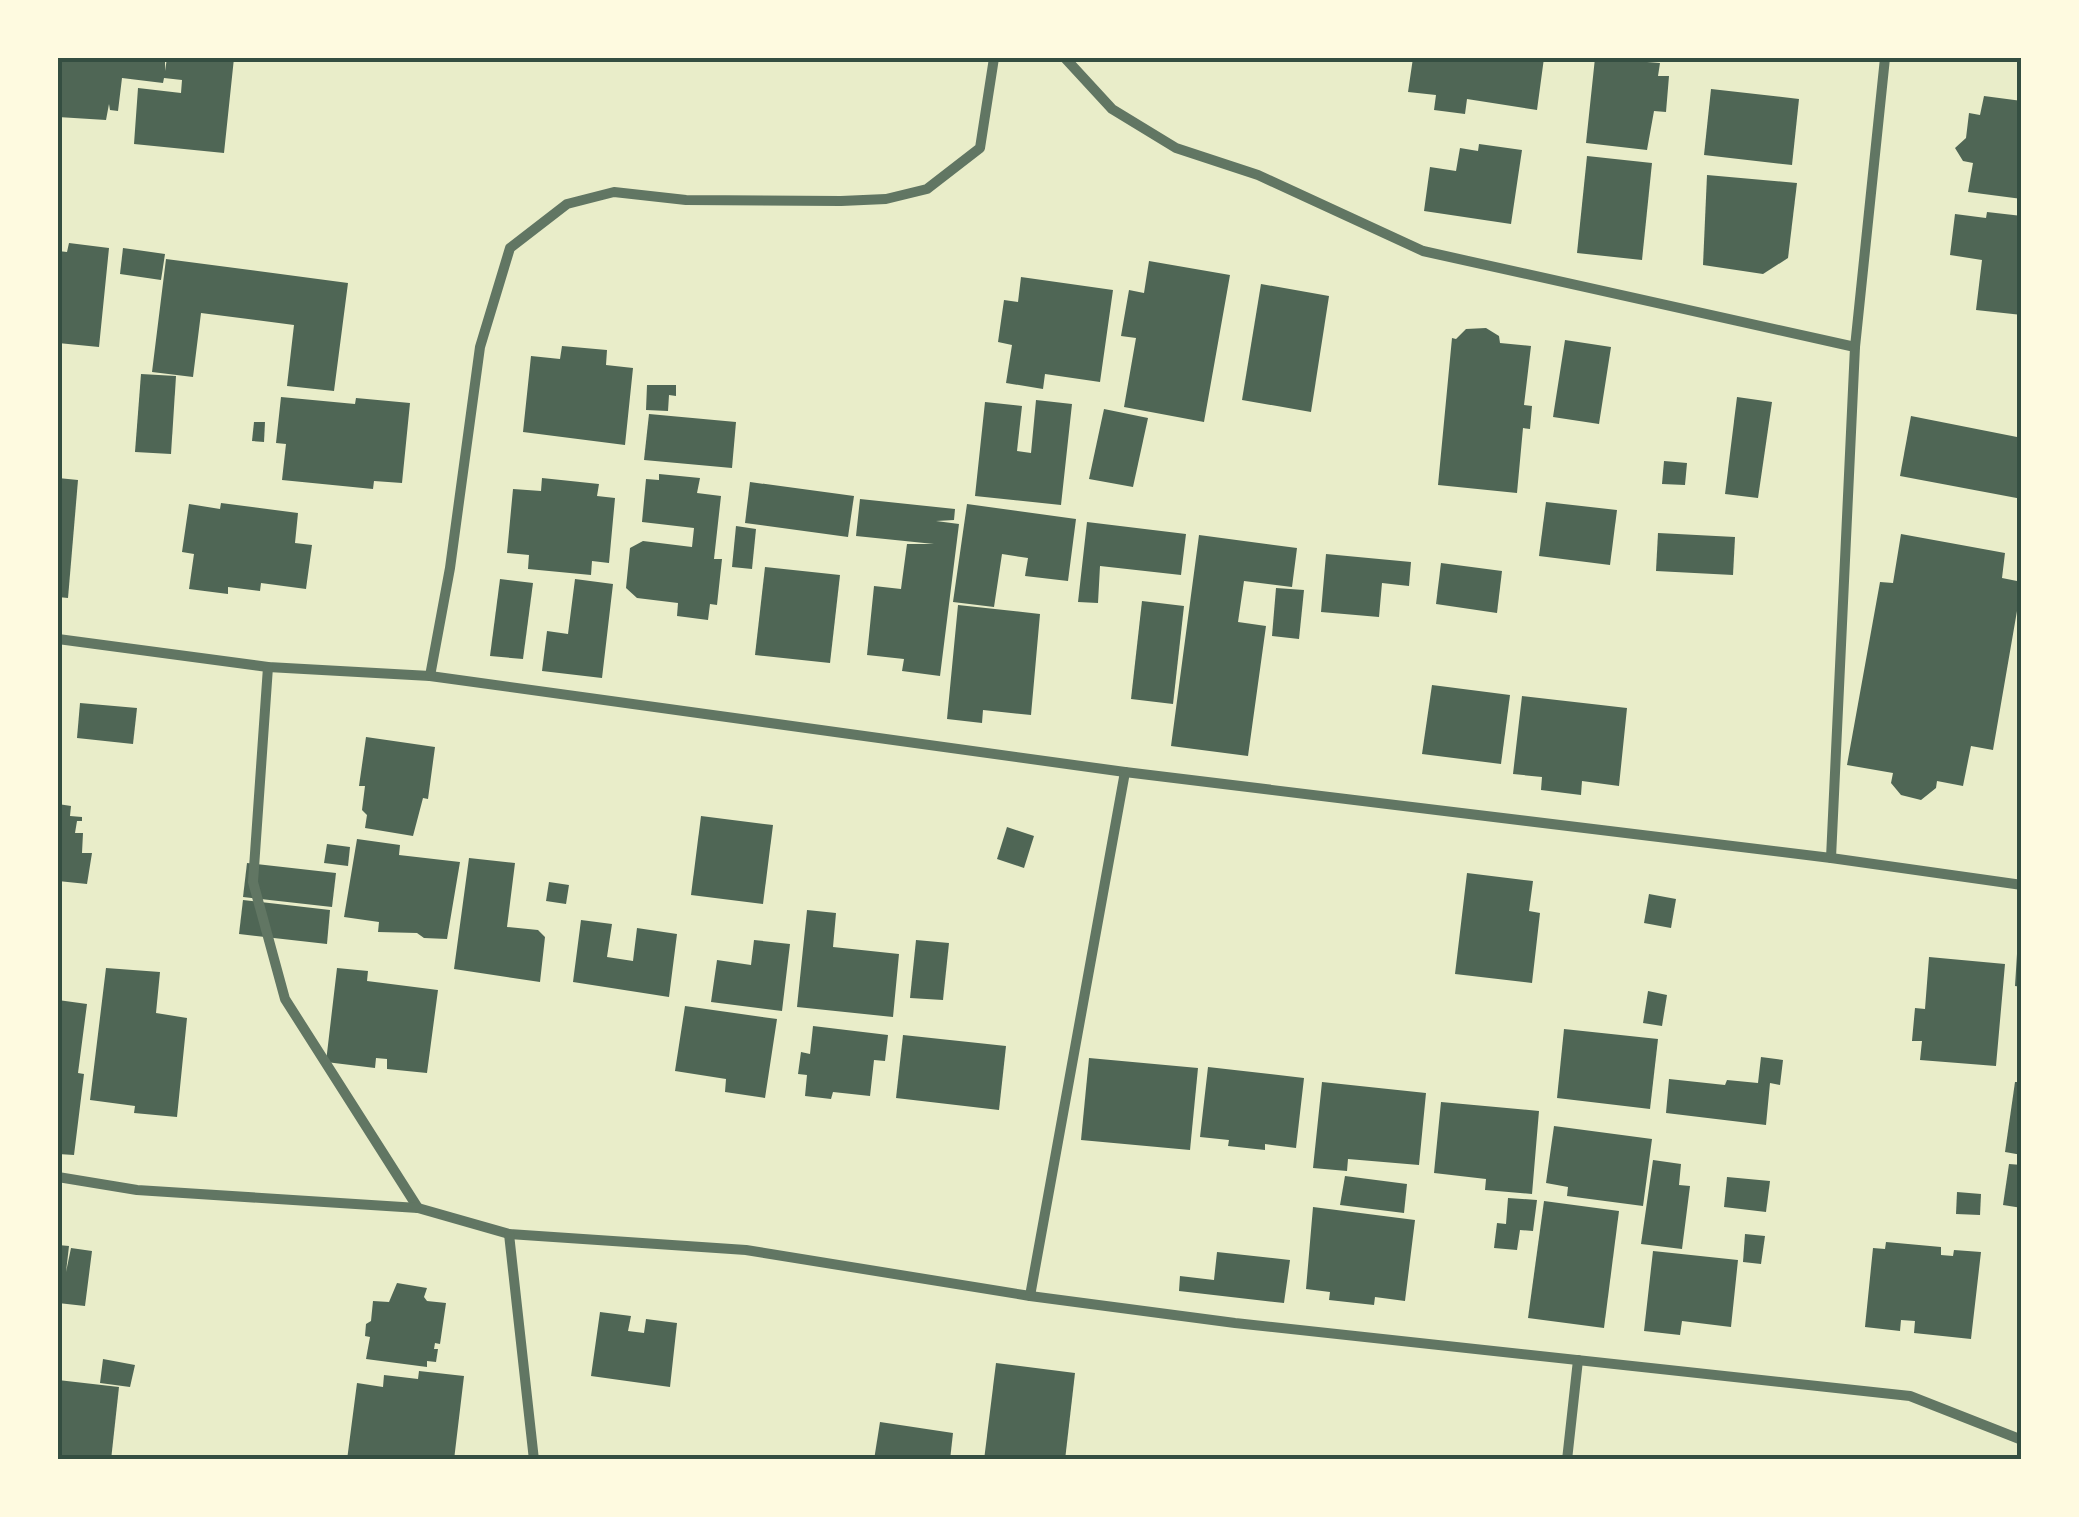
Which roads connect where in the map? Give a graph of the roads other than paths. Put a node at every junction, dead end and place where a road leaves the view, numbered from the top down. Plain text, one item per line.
1 (994, 58) edge
2 (1065, 58) edge
3 (1885, 58) edge
4 (1855, 346) junction
5 (58, 639) edge
6 (268, 667) junction
7 (430, 676) junction
8 (1124, 772) junction
9 (1831, 858) junction
10 (2022, 885) edge
11 (58, 1176) edge
12 (418, 1208) junction
13 (509, 1234) junction
14 (1030, 1296) junction
15 (1578, 1360) junction
16 (2022, 1440) edge
17 (534, 1460) edge
18 (1567, 1460) edge

1 - 7 street
2 - 4 street
3 - 4 street
4 - 9 street
5 - 6 street
6 - 7 street
6 - 12 street
7 - 8 street
8 - 9 street
8 - 14 street
9 - 10 street
11 - 12 street
12 - 13 street
13 - 14 street
13 - 17 street
14 - 15 street
15 - 16 street
15 - 18 street

